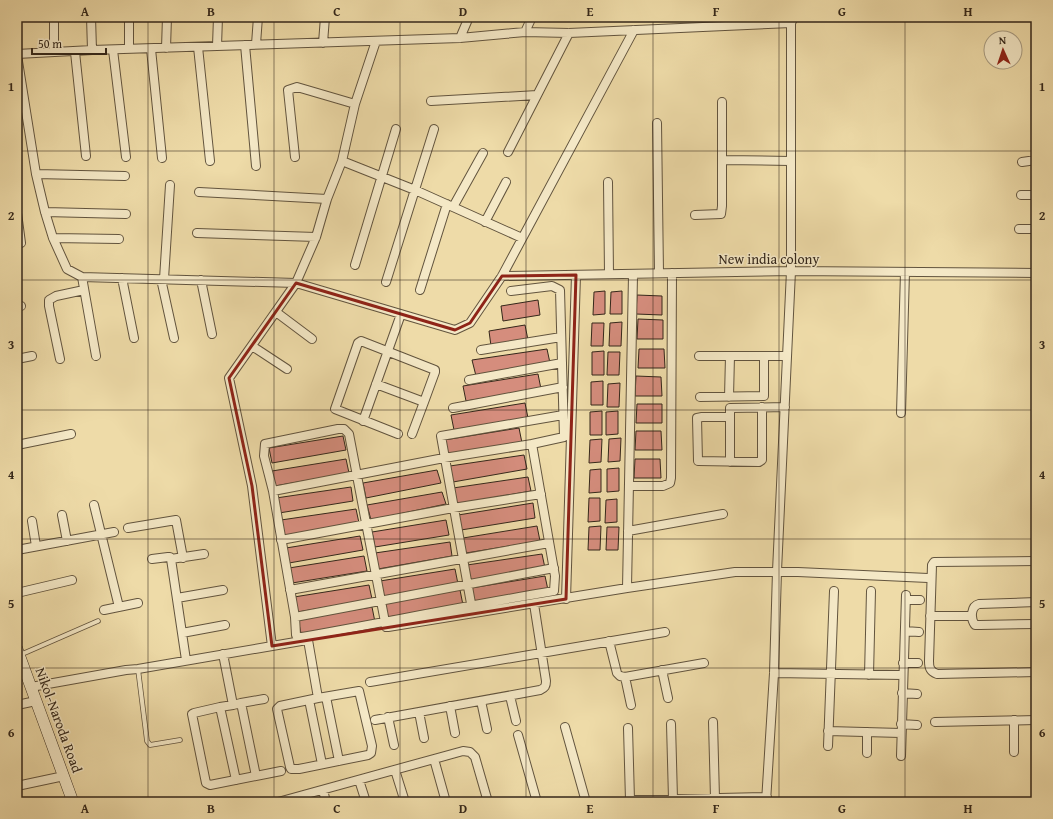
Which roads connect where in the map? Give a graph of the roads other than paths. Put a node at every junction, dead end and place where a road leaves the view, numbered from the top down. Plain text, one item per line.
1 (54, 17) edge
2 (91, 17) edge
3 (129, 17) edge
4 (167, 17) edge
5 (218, 17) edge
6 (258, 17) edge
7 (325, 17) edge
8 (469, 17) edge
9 (532, 17) edge
10 (792, 20) edge
11 (634, 30) junction
12 (525, 32) junction
13 (569, 33) junction
14 (460, 38) junction
15 (376, 41) junction
16 (323, 43) junction
17 (256, 44) junction
18 (245, 45) junction
19 (217, 46) junction
20 (198, 47) junction
21 (166, 48) junction
22 (129, 49) junction
23 (151, 49) junction
24 (92, 50) junction
25 (113, 50) junction
26 (54, 52) junction
27 (75, 52) junction
28 (17, 55) edge
29 (537, 95) junction
30 (431, 100) dead end
31 (722, 102) dead end
32 (355, 104) junction
33 (657, 123) dead end
34 (434, 128) dead end
35 (396, 129) dead end
36 (1036, 138) edge
37 (508, 152) dead end
38 (483, 153) dead end
39 (86, 156) dead end
40 (126, 157) dead end
41 (295, 157) dead end
42 (1036, 157) edge
43 (162, 158) dead end
44 (722, 160) junction
45 (1036, 160) edge
46 (210, 161) dead end
47 (342, 161) junction
48 (790, 161) junction
49 (1022, 162) dead end
50 (256, 166) dead end
51 (36, 174) junction
52 (125, 176) dead end
53 (382, 177) junction
54 (506, 182) dead end
55 (608, 182) dead end
56 (170, 185) dead end
57 (415, 190) junction
58 (198, 192) dead end
59 (1020, 195) dead end
60 (1036, 195) edge
61 (327, 199) junction
62 (450, 206) junction
63 (45, 212) junction
64 (17, 213) edge
65 (126, 214) dead end
66 (695, 215) dead end
67 (486, 222) junction
68 (18, 223) edge
69 (1019, 229) dead end
70 (1036, 229) edge
71 (197, 233) dead end
72 (316, 237) junction
73 (53, 238) junction
74 (522, 238) junction
75 (119, 239) dead end
76 (21, 243) dead end
77 (355, 265) dead end
78 (791, 271) junction
79 (905, 272) junction
80 (659, 273) junction
81 (672, 273) junction
82 (1036, 273) edge
83 (609, 274) junction
84 (633, 274) junction
85 (576, 275) junction
86 (502, 276) junction
87 (82, 277) junction
88 (122, 278) junction
89 (162, 279) junction
90 (201, 280) junction
91 (386, 282) dead end
92 (296, 283) junction
93 (84, 290) junction
94 (420, 290) dead end
95 (511, 291) dead end
96 (276, 312) junction
97 (401, 314) junction
98 (212, 334) dead end
99 (561, 337) junction
100 (134, 338) dead end
101 (174, 338) dead end
102 (312, 339) dead end
103 (252, 346) junction
104 (481, 350) dead end
105 (388, 351) junction
106 (32, 356) dead end
107 (96, 356) dead end
108 (699, 356) dead end
109 (730, 356) junction
110 (764, 356) junction
111 (787, 356) junction
112 (17, 359) edge
113 (60, 359) dead end
114 (562, 363) junction
115 (287, 369) dead end
116 (469, 380) dead end
117 (376, 384) junction
118 (563, 386) junction
119 (700, 397) dead end
120 (729, 397) junction
121 (424, 402) junction
122 (762, 407) junction
123 (784, 407) junction
124 (453, 408) dead end
125 (901, 413) dead end
126 (563, 415) junction
127 (729, 417) junction
128 (363, 421) junction
129 (70, 434) dead end
130 (398, 434) dead end
131 (412, 434) dead end
132 (532, 444) junction
133 (17, 445) edge
134 (444, 458) junction
135 (730, 462) junction
136 (357, 475) junction
137 (629, 486) junction
138 (273, 491) junction
139 (541, 494) junction
140 (94, 505) dead end
141 (453, 508) junction
142 (723, 514) dead end
143 (62, 516) dead end
144 (32, 521) dead end
145 (366, 524) junction
146 (128, 528) dead end
147 (628, 531) junction
148 (114, 532) dead end
149 (101, 535) junction
150 (281, 540) junction
151 (67, 541) junction
152 (549, 543) junction
153 (36, 546) junction
154 (17, 550) edge
155 (204, 554) dead end
156 (183, 558) junction
157 (462, 558) junction
158 (152, 559) dead end
159 (171, 559) junction
160 (1036, 561) edge
161 (554, 568) junction
162 (777, 572) junction
163 (376, 573) junction
164 (928, 578) dead end
165 (72, 580) dead end
166 (467, 585) junction
167 (627, 588) junction
168 (223, 590) dead end
169 (290, 590) junction
170 (834, 591) dead end
171 (872, 591) dead end
172 (17, 593) edge
173 (177, 598) junction
174 (566, 598) junction
175 (380, 600) junction
176 (920, 600) dead end
177 (1036, 602) edge
178 (138, 603) dead end
179 (534, 604) junction
180 (119, 607) junction
181 (472, 609) junction
182 (104, 610) dead end
183 (295, 616) junction
184 (930, 616) junction
185 (972, 616) junction
186 (98, 621) dead end
187 (1036, 624) edge
188 (225, 625) dead end
189 (385, 625) junction
190 (905, 631) junction
191 (665, 632) dead end
192 (919, 632) dead end
193 (182, 633) junction
194 (308, 640) junction
195 (609, 641) junction
196 (272, 646) junction
197 (18, 652) edge
198 (541, 653) junction
199 (223, 654) junction
200 (186, 660) junction
201 (704, 663) dead end
202 (904, 663) junction
203 (918, 663) dead end
204 (138, 669) junction
205 (662, 670) junction
206 (1036, 672) edge
207 (774, 673) junction
208 (830, 674) junction
209 (870, 675) junction
210 (903, 675) junction
211 (625, 677) junction
212 (370, 682) dead end
213 (31, 687) junction
214 (902, 693) junction
215 (917, 694) dead end
216 (510, 696) junction
217 (322, 697) junction
218 (668, 698) dead end
219 (264, 699) dead end
220 (309, 700) junction
221 (36, 701) junction
222 (481, 701) junction
223 (237, 704) junction
224 (17, 705) edge
225 (630, 705) dead end
226 (450, 706) junction
227 (220, 707) junction
228 (419, 712) junction
229 (388, 717) junction
230 (375, 720) dead end
231 (1014, 720) junction
232 (1036, 720) edge
233 (516, 721) dead end
234 (713, 722) dead end
235 (935, 722) dead end
236 (671, 724) dead end
237 (901, 724) junction
238 (917, 725) dead end
239 (566, 727) dead end
240 (628, 728) dead end
241 (486, 729) dead end
242 (828, 731) junction
243 (867, 732) junction
244 (455, 733) dead end
245 (901, 733) junction
246 (518, 735) dead end
247 (424, 738) dead end
248 (180, 740) dead end
249 (394, 745) dead end
250 (828, 746) dead end
251 (1014, 752) dead end
252 (866, 753) dead end
253 (901, 756) dead end
254 (434, 759) junction
255 (339, 761) junction
256 (322, 764) junction
257 (395, 770) junction
258 (281, 771) dead end
259 (64, 776) junction
260 (256, 776) junction
261 (236, 780) junction
262 (359, 780) junction
263 (17, 786) edge
264 (323, 790) junction
265 (17, 798) edge
266 (716, 798) junction
267 (673, 799) junction
268 (767, 800) edge
269 (18, 802) edge
270 (73, 802) edge
271 (279, 802) edge
272 (326, 802) edge
273 (366, 802) edge
274 (405, 802) edge
275 (446, 802) edge
276 (488, 802) edge
277 (537, 802) edge
278 (586, 802) edge

1 - 26 street
2 - 24 street
3 - 22 street
4 - 21 street
5 - 19 street
6 - 17 street
7 - 16 street
8 - 14 street
9 - 12 street
10 - 11 street
10 - 48 street
11 - 13 street
11 - 74 street
12 - 13 street
12 - 14 street
13 - 29 street
14 - 15 street
15 - 16 street
15 - 32 street
16 - 17 street
17 - 18 street
18 - 19 street
18 - 50 street
19 - 20 street
20 - 21 street
20 - 46 street
21 - 23 street
22 - 23 street
22 - 25 street
23 - 43 street
24 - 25 street
24 - 27 street
25 - 40 street
26 - 27 street
26 - 28 street
27 - 39 street
28 - 51 street
29 - 30 street
29 - 37 street
31 - 44 street
32 - 41 street
32 - 47 street
33 - 80 street
34 - 57 street
35 - 53 street
36 - 42 street
38 - 62 street
44 - 48 street
44 - 66 street
45 - 49 street
47 - 53 street
47 - 61 street
48 - 78 street
51 - 52 street
51 - 63 street
53 - 57 street
53 - 77 street
54 - 67 street
55 - 83 street
56 - 89 street
57 - 62 street
57 - 91 street
58 - 61 street
59 - 60 street
61 - 72 street
62 - 67 street
62 - 94 street
63 - 65 street
63 - 73 street
64 - 68 street
67 - 74 street
68 - 76 street
69 - 70 street
71 - 72 street
72 - 92 street
73 - 75 street
73 - 87 street
74 - 86 street
78 - 79 street, New india colony
78 - 81 street, New india colony
78 - 111 street
79 - 82 street, New india colony
79 - 125 street
80 - 81 street, New india colony
80 - 84 street, New india colony
81 - 137 street
83 - 84 street, New india colony
83 - 85 street, New india colony
84 - 137 street
85 - 86 street, New india colony
85 - 174 street
86 - 97 street
87 - 88 street
87 - 93 street
88 - 89 street
88 - 100 street
89 - 90 street
89 - 101 street
90 - 92 street
90 - 98 street
92 - 96 street
92 - 97 street
93 - 107 street
93 - 113 street
95 - 99 street
96 - 102 street
96 - 103 street
97 - 105 street
99 - 104 street
99 - 114 street
103 - 115 street
103 - 196 street
105 - 117 street
105 - 121 street
105 - 128 street
106 - 112 street
108 - 109 street
109 - 110 street
109 - 120 street
110 - 111 street
110 - 120 street
111 - 123 street
114 - 116 street
114 - 118 street
117 - 121 street
117 - 128 street
118 - 124 street
118 - 126 street
119 - 120 street
121 - 131 street
122 - 123 street
122 - 127 street
122 - 135 street
123 - 162 street
126 - 132 street
126 - 134 street
127 - 135 street
127 - 135 street
128 - 130 street
129 - 133 street
132 - 134 street
132 - 139 street
134 - 136 street
134 - 141 street
136 - 138 street
136 - 138 street
136 - 145 street
137 - 147 street
138 - 150 street
139 - 141 street
139 - 152 street
140 - 149 street
141 - 145 street
141 - 157 street
142 - 147 street
143 - 151 street
144 - 153 street
145 - 150 street
145 - 163 street
146 - 156 street
147 - 167 street
148 - 149 street
149 - 151 street
149 - 180 street
150 - 169 street
151 - 153 street
152 - 157 street
152 - 161 street
153 - 154 street
155 - 156 street
156 - 159 street
157 - 163 street
157 - 166 street
158 - 159 street
159 - 173 street
160 - 184 street
161 - 166 street
161 - 181 street
162 - 164 street
162 - 167 street
162 - 207 street
163 - 169 street
163 - 175 street
165 - 172 street
166 - 175 street
166 - 181 street
167 - 174 street
168 - 173 street
169 - 183 street
170 - 208 street
171 - 209 street
173 - 193 street
174 - 179 street
175 - 183 street
175 - 189 street
176 - 190 street
177 - 185 street
178 - 180 street
179 - 181 street
179 - 198 street
180 - 182 street
181 - 189 street
183 - 189 street
184 - 185 street
184 - 206 street
185 - 187 street
186 - 197 lane
188 - 193 street
189 - 194 street
190 - 192 street
190 - 202 street
191 - 195 street
193 - 200 street
194 - 196 street
194 - 217 street
195 - 198 street
195 - 211 street
196 - 199 street
197 - 213 main road, Nikol-Naroda Road
198 - 212 street
198 - 216 street
199 - 200 street
199 - 223 street
200 - 204 street
201 - 205 street
202 - 203 street
202 - 210 street
204 - 213 street
204 - 248 lane
205 - 211 street
205 - 218 street
207 - 208 street
207 - 268 street
208 - 209 street
208 - 242 street
209 - 210 street
210 - 214 street
211 - 225 street
213 - 221 main road, Nikol-Naroda Road
214 - 215 street
214 - 237 street
216 - 222 street
216 - 233 street
217 - 220 street
217 - 255 street
217 - 255 street
219 - 223 street
220 - 256 street
220 - 256 street
221 - 224 street
221 - 259 main road, Nikol-Naroda Road
222 - 226 street
222 - 241 street
223 - 227 street
223 - 260 street
226 - 228 street
226 - 244 street
227 - 261 street
227 - 261 street
228 - 229 street
228 - 247 street
229 - 230 street
229 - 249 street
231 - 232 street
231 - 235 street
231 - 251 street
234 - 266 street
236 - 267 street
237 - 238 street
237 - 245 street
239 - 278 street
240 - 267 street
242 - 243 street
242 - 250 street
243 - 245 street
243 - 252 street
245 - 253 street
246 - 277 street
254 - 257 street
254 - 275 street
254 - 276 street
255 - 256 street
257 - 262 street
257 - 274 street
258 - 260 street
259 - 263 street
259 - 270 main road, Nikol-Naroda Road
260 - 261 street
262 - 264 street
262 - 273 street
264 - 271 street
264 - 272 street
265 - 269 street
266 - 267 street
266 - 268 street

